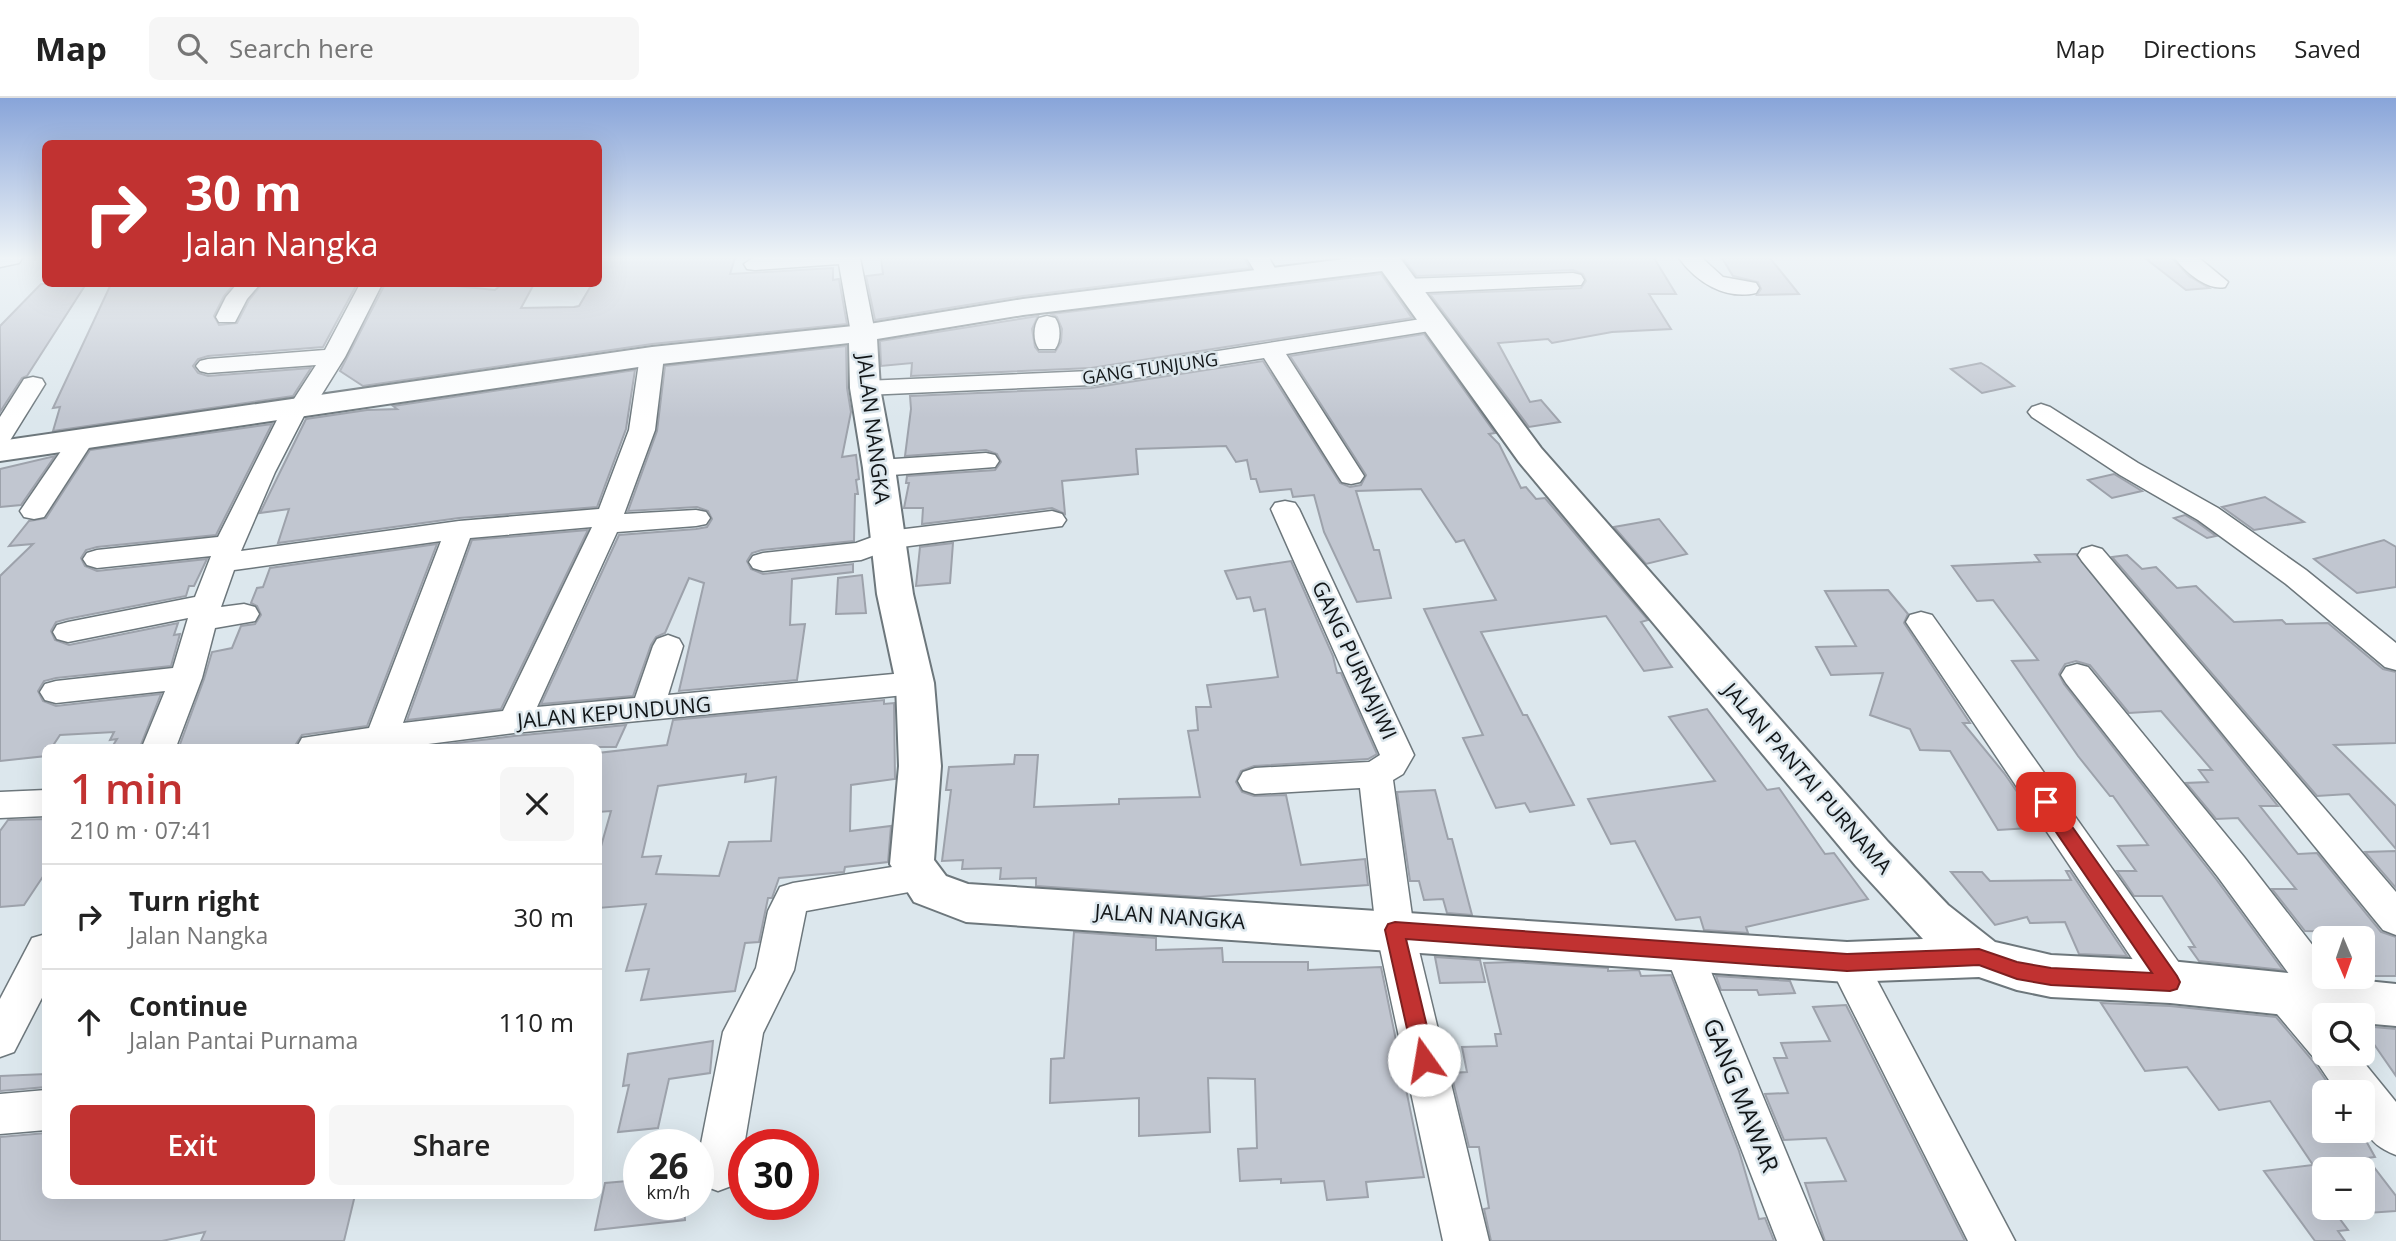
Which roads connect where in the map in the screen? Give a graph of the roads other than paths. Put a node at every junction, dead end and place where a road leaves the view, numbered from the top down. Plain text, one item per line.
1 (230, 311) edge
2 (357, 311) edge
3 (859, 311) edge
4 (997, 311) edge
5 (1425, 311) edge
6 (227, 317) dead end
7 (1434, 324) junction
8 (863, 334) junction
9 (1271, 350) junction
10 (652, 356) junction
11 (333, 357) junction
12 (208, 366) dead end
13 (33, 384) dead end
14 (864, 388) junction
15 (299, 406) junction
16 (2041, 412) dead end
17 (0, 437) edge
18 (81, 440) junction
19 (0, 451) edge
20 (986, 461) dead end
21 (879, 468) junction
22 (1352, 476) dead end
23 (1285, 509) dead end
24 (34, 511) dead end
25 (696, 518) dead end
26 (1052, 520) dead end
27 (608, 521) junction
28 (459, 530) junction
29 (889, 540) junction
30 (226, 554) junction
31 (2092, 555) dead end
32 (97, 559) dead end
33 (763, 562) dead end
34 (206, 612) junction
35 (244, 614) dead end
36 (1921, 622) dead end
37 (68, 632) dead end
38 (668, 646) dead end
39 (2396, 659) edge
40 (2077, 675) dead end
41 (186, 678) junction
42 (915, 683) junction
43 (56, 692) dead end
44 (648, 707) junction
45 (514, 721) junction
46 (381, 739) junction
47 (160, 744) edge
48 (339, 744) edge
49 (1375, 774) junction
50 (1255, 781) dead end
51 (42, 803) edge
52 (0, 805) edge
53 (923, 877) junction
54 (2396, 919) edge
55 (1395, 930) junction
56 (1683, 950) junction
57 (1979, 957) junction
58 (42, 958) edge
59 (1847, 962) junction
60 (2170, 982) junction
61 (2286, 996) junction
62 (2331, 999) junction
63 (2396, 1005) edge
64 (2312, 1029) edge
65 (0, 1039) edge
66 (2341, 1066) edge
67 (2353, 1080) edge
68 (2375, 1108) edge
69 (42, 1110) edge
70 (0, 1114) edge
71 (2396, 1135) edge
72 (718, 1170) dead end
73 (1466, 1241) edge
74 (1800, 1241) edge
75 (1992, 1241) edge

1 - 6 street
2 - 11 street
3 - 8 street
4 - 8 street
5 - 7 street, JALAN PANTAI PURNAMA
7 - 9 street, GANG TUNJUNG
7 - 57 street, JALAN PANTAI PURNAMA
8 - 10 street
8 - 14 street, JALAN NANGKA
9 - 14 street, GANG TUNJUNG
9 - 22 street
10 - 15 street
10 - 27 street
11 - 12 street
11 - 15 street
13 - 17 street
14 - 21 street, JALAN NANGKA
15 - 18 street
15 - 30 street
16 - 39 street
18 - 19 street
18 - 24 street
20 - 21 street
21 - 29 street, JALAN NANGKA
23 - 49 street, GANG PURNAJIWI
25 - 27 street
26 - 29 street
27 - 28 street
27 - 45 street
28 - 30 street
28 - 46 street
29 - 33 street
29 - 42 street, JALAN NANGKA
30 - 32 street
30 - 34 street
31 - 54 street
34 - 35 street
34 - 37 street
34 - 41 street
36 - 60 street
38 - 44 street
40 - 62 street
41 - 43 street
41 - 47 street
42 - 44 street, JALAN KEPUNDUNG
42 - 53 street, JALAN NANGKA
44 - 45 street, JALAN KEPUNDUNG
45 - 46 street, JALAN KEPUNDUNG
46 - 48 street, JALAN KEPUNDUNG
49 - 50 street
49 - 55 street, GANG PURNAJIWI
51 - 52 street
53 - 55 street, JALAN NANGKA
53 - 72 street
55 - 56 street, JALAN NANGKA
55 - 73 street, GANG PURNAJIWI
56 - 59 street, JALAN NANGKA
56 - 74 street, GANG MAWAR
57 - 59 street, JALAN NANGKA
57 - 60 street, JALAN PANTAI PURNAMA
58 - 65 street
59 - 75 street
60 - 61 street, JALAN PANTAI PURNAMA
61 - 62 street, JALAN PANTAI PURNAMA
61 - 64 street
62 - 63 street, JALAN PANTAI PURNAMA
66 - 67 street
68 - 71 street
69 - 70 street

